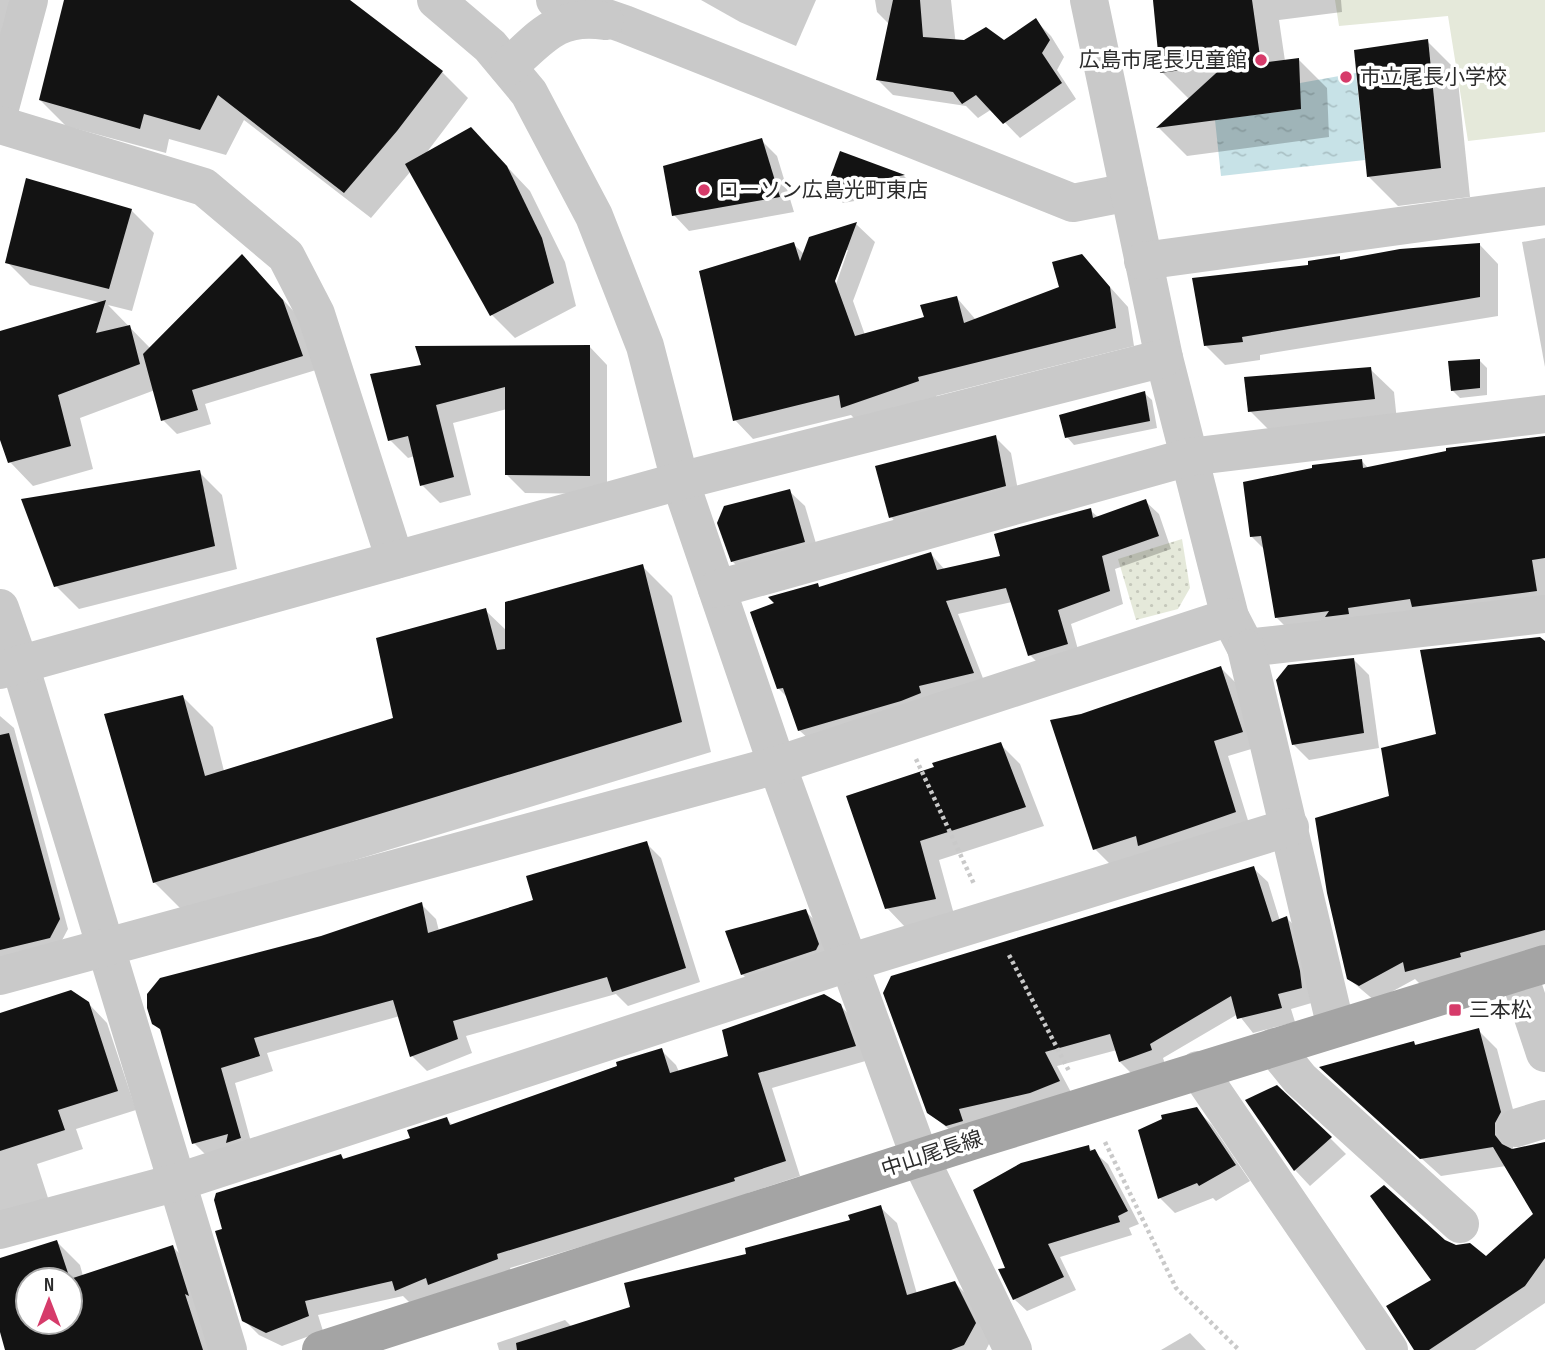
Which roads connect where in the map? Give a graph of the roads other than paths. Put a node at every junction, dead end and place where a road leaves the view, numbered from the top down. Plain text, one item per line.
1 (29, 0) edge
2 (436, 0) edge
3 (555, 0) edge
4 (1089, 0) edge
5 (624, 24) junction
6 (508, 67) junction
7 (0, 108) edge
8 (0, 125) edge
9 (1129, 192) junction
10 (1545, 206) edge
11 (1143, 261) junction
12 (1164, 358) junction
13 (1545, 414) edge
14 (1189, 457) junction
15 (680, 481) junction
16 (395, 561) junction
17 (718, 589) junction
18 (0, 608) edge
19 (1545, 614) edge
20 (1238, 633) junction
21 (10, 668) edge
22 (777, 765) junction
23 (1290, 827) junction
24 (104, 946) junction
25 (848, 963) junction
26 (1532, 968) edge
27 (0, 975) edge
28 (1336, 1028) junction
29 (1274, 1047) junction
30 (1545, 1054) edge
31 (1198, 1070) junction
32 (920, 1158) junction
33 (178, 1182) junction
34 (1460, 1224) dead end
35 (0, 1230) edge
36 (228, 1350) edge
37 (321, 1350) edge
38 (1013, 1350) edge
39 (1389, 1350) edge

1 - 7 street
2 - 6 street
3 - 5 street
4 - 9 street
5 - 6 street
5 - 9 street
6 - 15 street
8 - 16 street
9 - 11 street
10 - 11 street
11 - 12 street
12 - 14 street
12 - 15 street
13 - 14 street
14 - 17 street
14 - 20 street
15 - 16 street
15 - 17 street
16 - 21 street
17 - 22 street
18 - 21 street
19 - 20 street
20 - 22 street
20 - 23 street
21 - 24 street
22 - 24 street
22 - 25 street
23 - 25 street
23 - 28 street
24 - 27 street
24 - 33 street
25 - 32 street
25 - 33 street
26 - 28 main road, 中山尾長線
26 - 30 street
28 - 29 main road, 中山尾長線
29 - 31 main road, 中山尾長線
29 - 34 street
31 - 32 main road, 中山尾長線
31 - 39 street
32 - 37 main road, 中山尾長線
32 - 38 street
33 - 35 street
33 - 36 street

